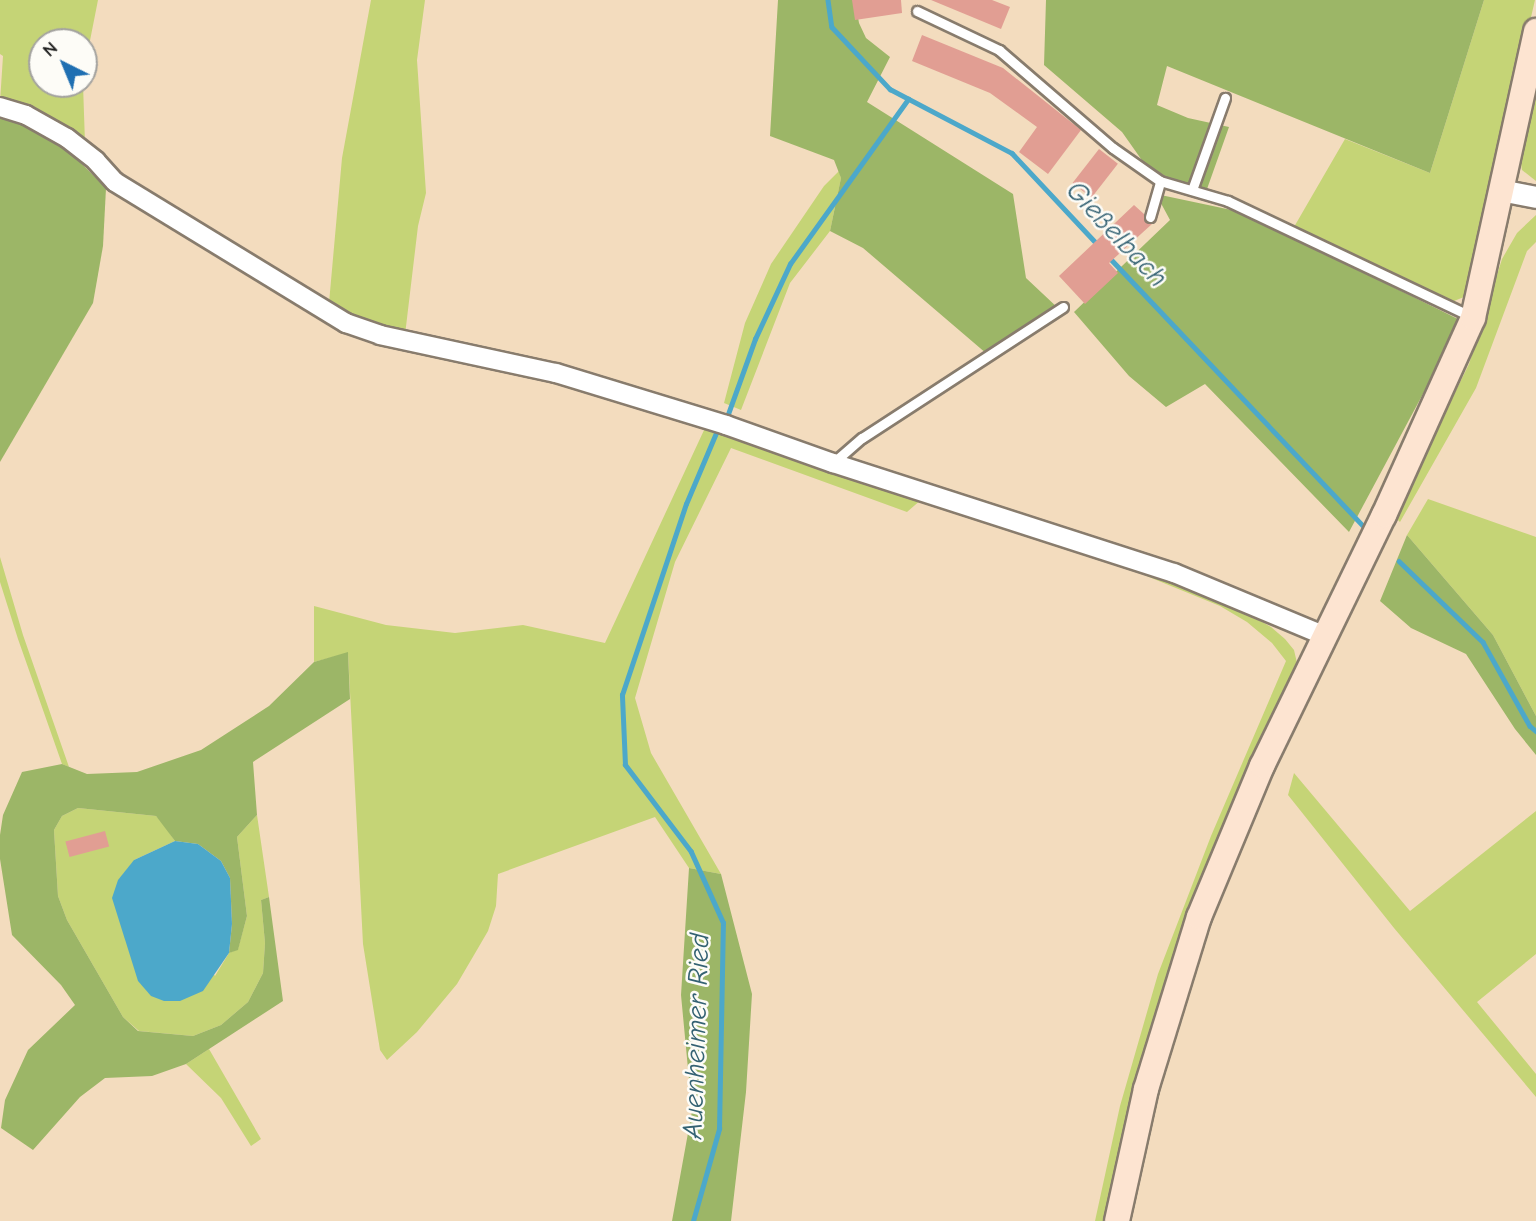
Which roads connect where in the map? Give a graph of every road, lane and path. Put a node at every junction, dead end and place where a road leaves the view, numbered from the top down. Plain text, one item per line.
1 (917, 11) dead end
2 (1536, 31) edge
3 (1224, 98) dead end
4 (0, 107) edge
5 (1160, 181) junction
6 (1192, 190) junction
7 (1500, 190) junction
8 (1536, 197) edge
9 (1150, 217) dead end
10 (1063, 307) dead end
11 (1474, 318) junction
12 (833, 463) junction
13 (1324, 635) junction
14 (1117, 1221) edge

1 - 5 lane
2 - 7 main road
3 - 6 lane
4 - 12 street
5 - 6 lane
5 - 9 lane
6 - 11 lane
7 - 8 street
7 - 11 main road
10 - 12 lane
11 - 13 main road
12 - 13 street
13 - 14 main road

